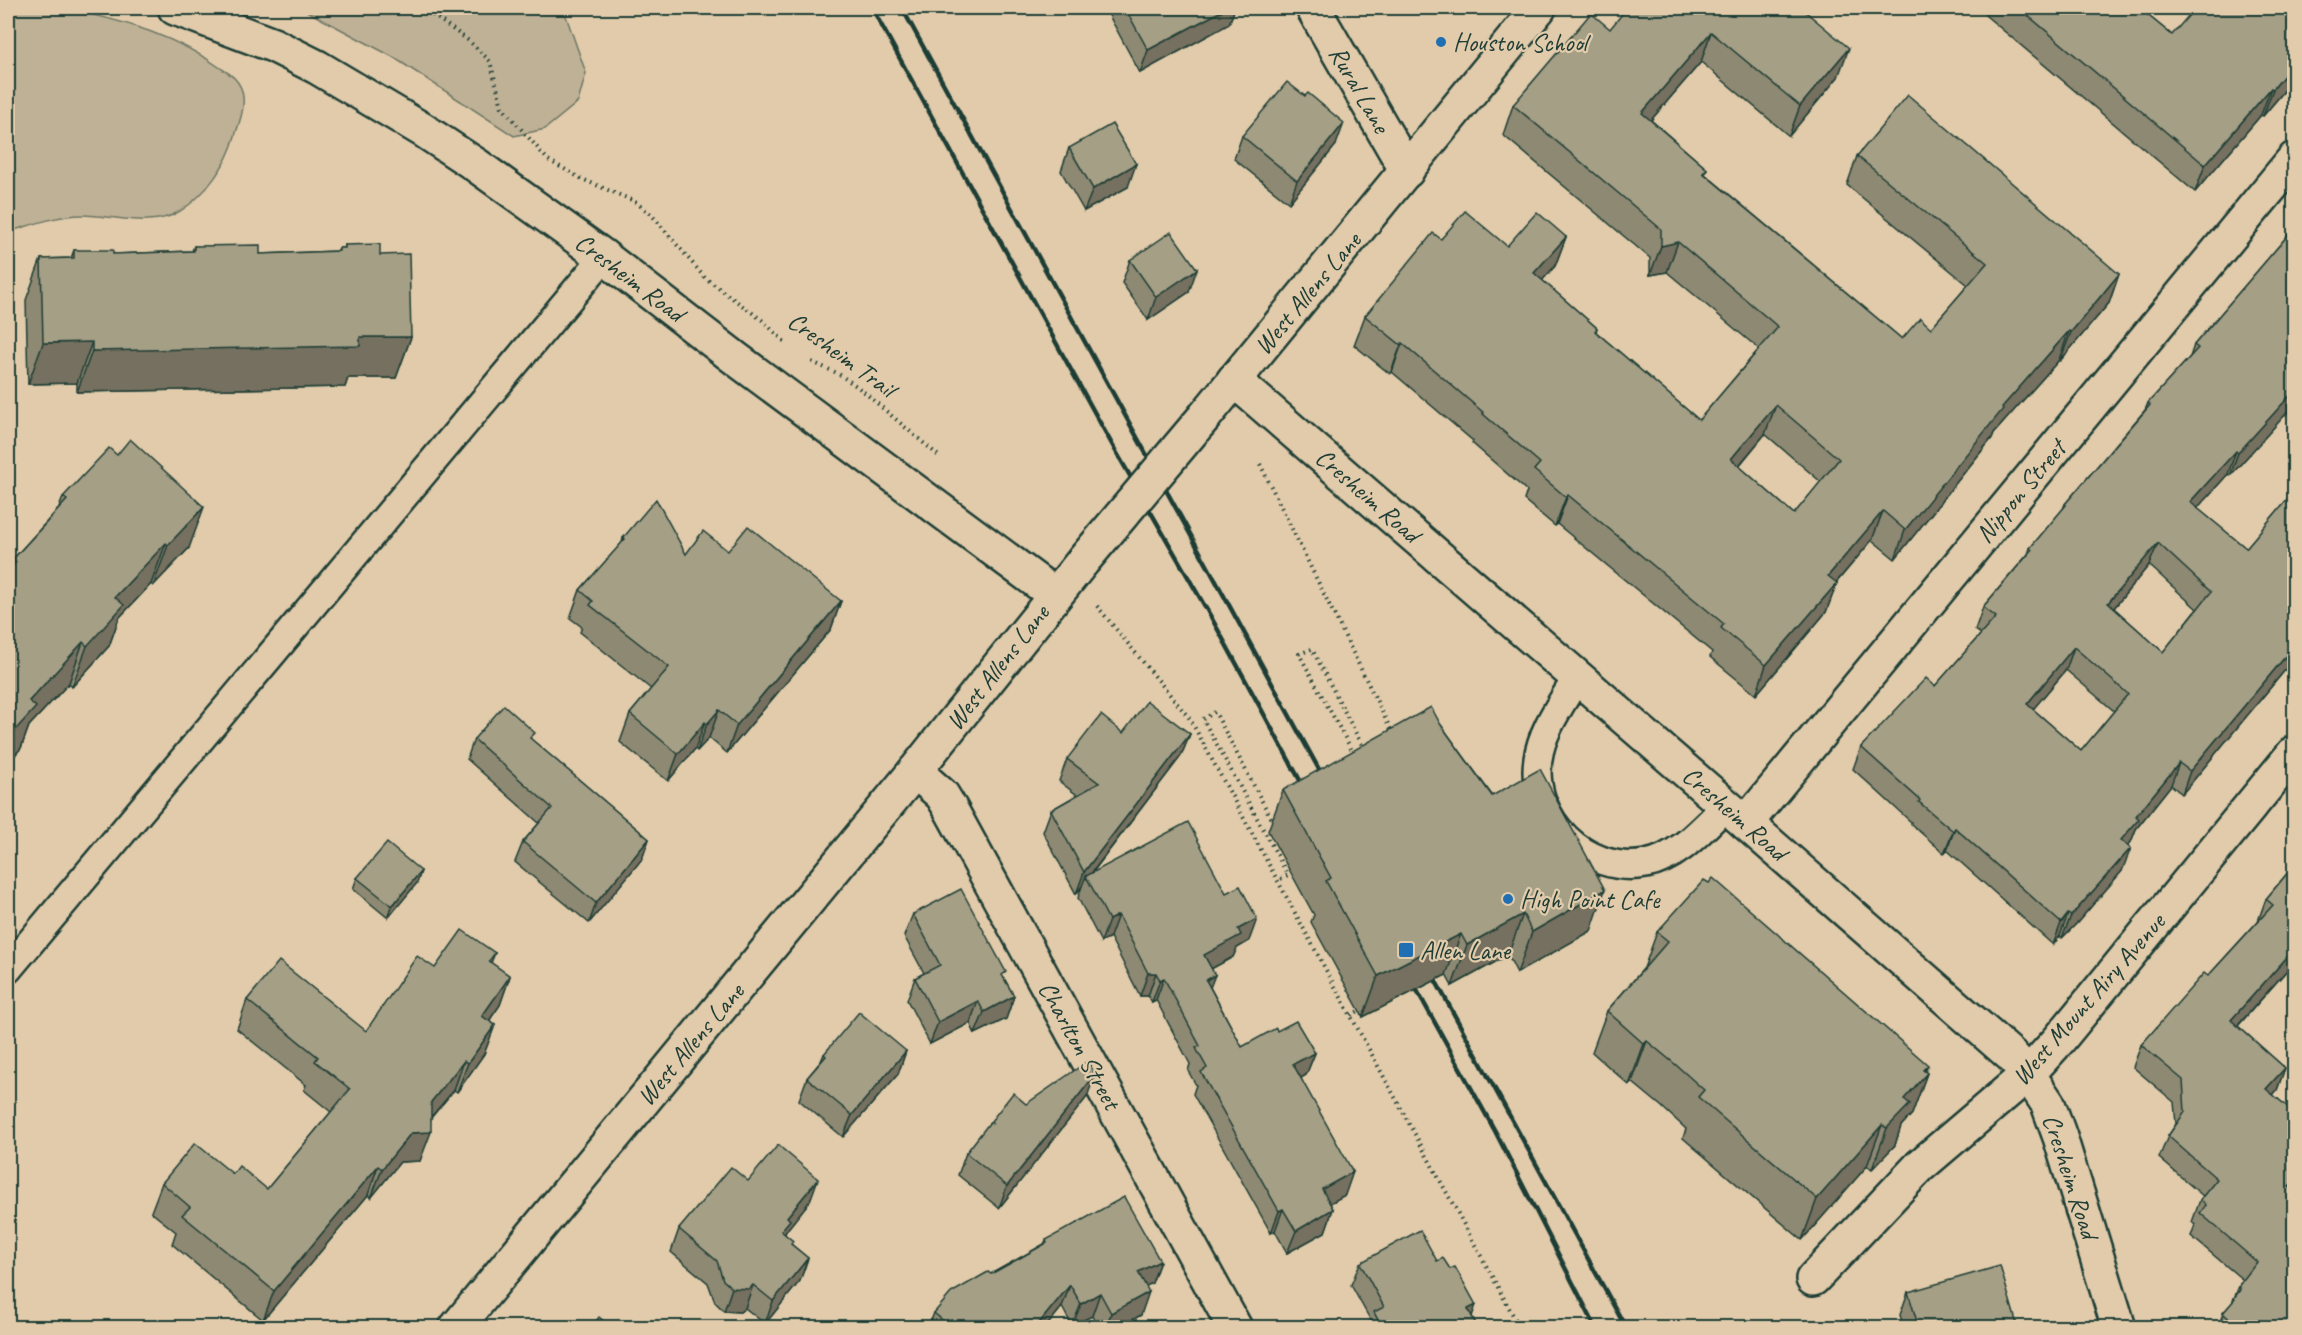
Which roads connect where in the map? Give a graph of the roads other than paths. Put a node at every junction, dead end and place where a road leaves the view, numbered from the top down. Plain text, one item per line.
1 (175, 8) edge
2 (1313, 8) edge
3 (1539, 8) edge
4 (2295, 159) edge
5 (1407, 171) junction
6 (604, 257) junction
7 (1234, 380) junction
8 (1055, 595) junction
9 (1577, 677) junction
10 (2295, 753) edge
11 (915, 771) junction
12 (1736, 814) junction
13 (8, 969) edge
14 (2028, 1074) junction
15 (1813, 1279) dead end
16 (456, 1328) edge
17 (1235, 1328) edge
18 (2119, 1328) edge

1 - 6 street, Cresheim Road
2 - 5 street, Rural Lane
3 - 5 street, West Allens Lane
4 - 12 street, Nippon Street
5 - 7 street, West Allens Lane
6 - 8 street, Cresheim Road
6 - 13 lane
7 - 8 street, West Allens Lane, bridge
7 - 9 street, Cresheim Road
8 - 11 street, West Allens Lane
9 - 12 street, Cresheim Road
9 - 12 lane
10 - 14 street, West Mount Airy Avenue
11 - 16 street, West Allens Lane
11 - 17 street, Charlton Street
12 - 14 street, Cresheim Road
14 - 15 street, West Mount Airy Avenue
14 - 18 street, Cresheim Road

